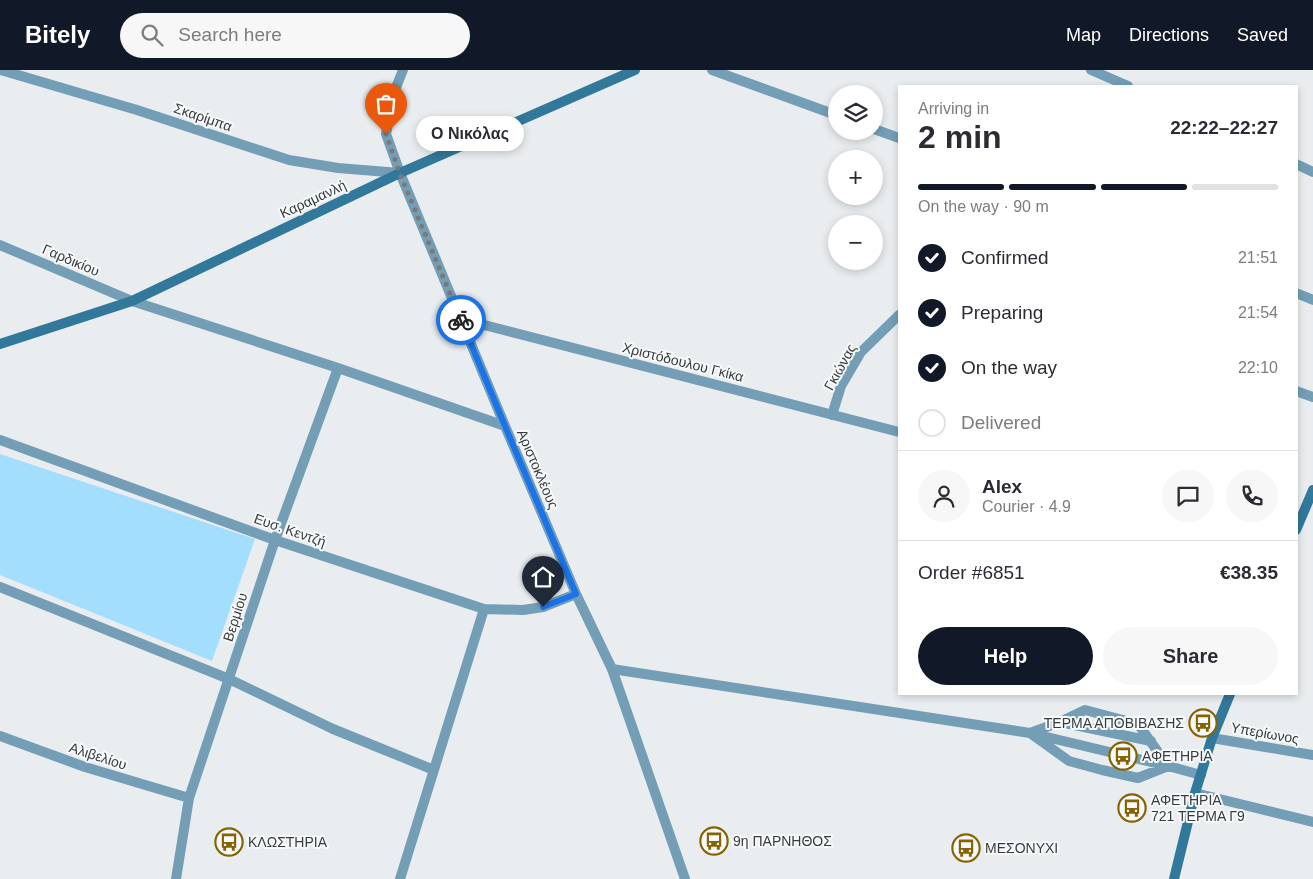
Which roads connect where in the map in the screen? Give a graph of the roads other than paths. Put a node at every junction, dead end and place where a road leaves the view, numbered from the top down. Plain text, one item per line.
1 (1, 70) edge
2 (403, 70) edge
3 (635, 70) edge
4 (712, 70) edge
5 (1091, 70) edge
6 (1106, 73) edge
7 (1126, 85) edge
8 (828, 112) edge
9 (883, 132) edge
10 (898, 138) edge
11 (1298, 165) edge
12 (1313, 172) edge
13 (400, 174) junction
14 (0, 245) edge
15 (1298, 294) edge
16 (1313, 300) edge
17 (132, 301) junction
18 (898, 316) edge
19 (461, 319) junction
20 (0, 344) edge
21 (338, 368) junction
22 (1298, 393) edge
23 (1313, 397) edge
24 (832, 414) junction
25 (505, 426) junction
26 (898, 432) edge
27 (0, 440) edge
28 (1313, 490) edge
29 (1298, 525) edge
30 (275, 540) junction
31 (0, 587) edge
32 (576, 594) junction
33 (484, 609) junction
34 (612, 669) junction
35 (229, 679) junction
36 (1230, 695) edge
37 (1060, 722) junction
38 (1030, 733) junction
39 (0, 736) edge
40 (1212, 738) junction
41 (1150, 742) junction
42 (1313, 755) edge
43 (1168, 766) junction
44 (434, 770) junction
45 (1201, 775) junction
46 (1195, 793) junction
47 (189, 798) junction
48 (1313, 822) edge
49 (176, 879) edge
50 (400, 879) edge
51 (684, 879) edge
52 (1174, 879) edge

1 - 13 street, Σκαρίμπα
2 - 13 street, Αριστοκλέους
3 - 13 main road, Καραμανλή
4 - 8 street
5 - 6 street
6 - 7 street
9 - 10 street
11 - 12 street
13 - 17 main road, Καραμανλή
13 - 19 street, Αριστοκλέους
14 - 17 street, Γαρδικίου
15 - 16 street
17 - 20 main road, Καραμανλή
17 - 21 street, Γαρδικίου
18 - 24 street, Γκιώνας
19 - 24 street, Χριστόδουλου Γκίκα
19 - 25 street, Αριστοκλέους
21 - 25 street, Γαρδικίου
21 - 30 street, Βερμίου
22 - 23 street
24 - 26 street, Χριστόδουλου Γκίκα
25 - 32 street, Αριστοκλέους
27 - 30 street, Ευσ. Κεντζή
28 - 29 main road
30 - 33 street, Ευσ. Κεντζή
30 - 35 street, Βερμίου
31 - 35 street
32 - 33 street, Ευσ. Κεντζή
32 - 34 street, Αριστοκλέους
33 - 44 street
34 - 38 street
34 - 51 street, Αριστοκλέους
35 - 44 street
35 - 47 street, Βερμίου
36 - 40 main road
37 - 38 street
37 - 41 street
37 - 41 street
38 - 43 street
38 - 43 street
39 - 47 street, Αλιβελίου
40 - 42 street, Υπερίωνος
40 - 45 main road
41 - 43 street
43 - 45 street
44 - 50 street
45 - 46 main road
46 - 48 street
46 - 52 main road
47 - 49 street, Βερμίου

